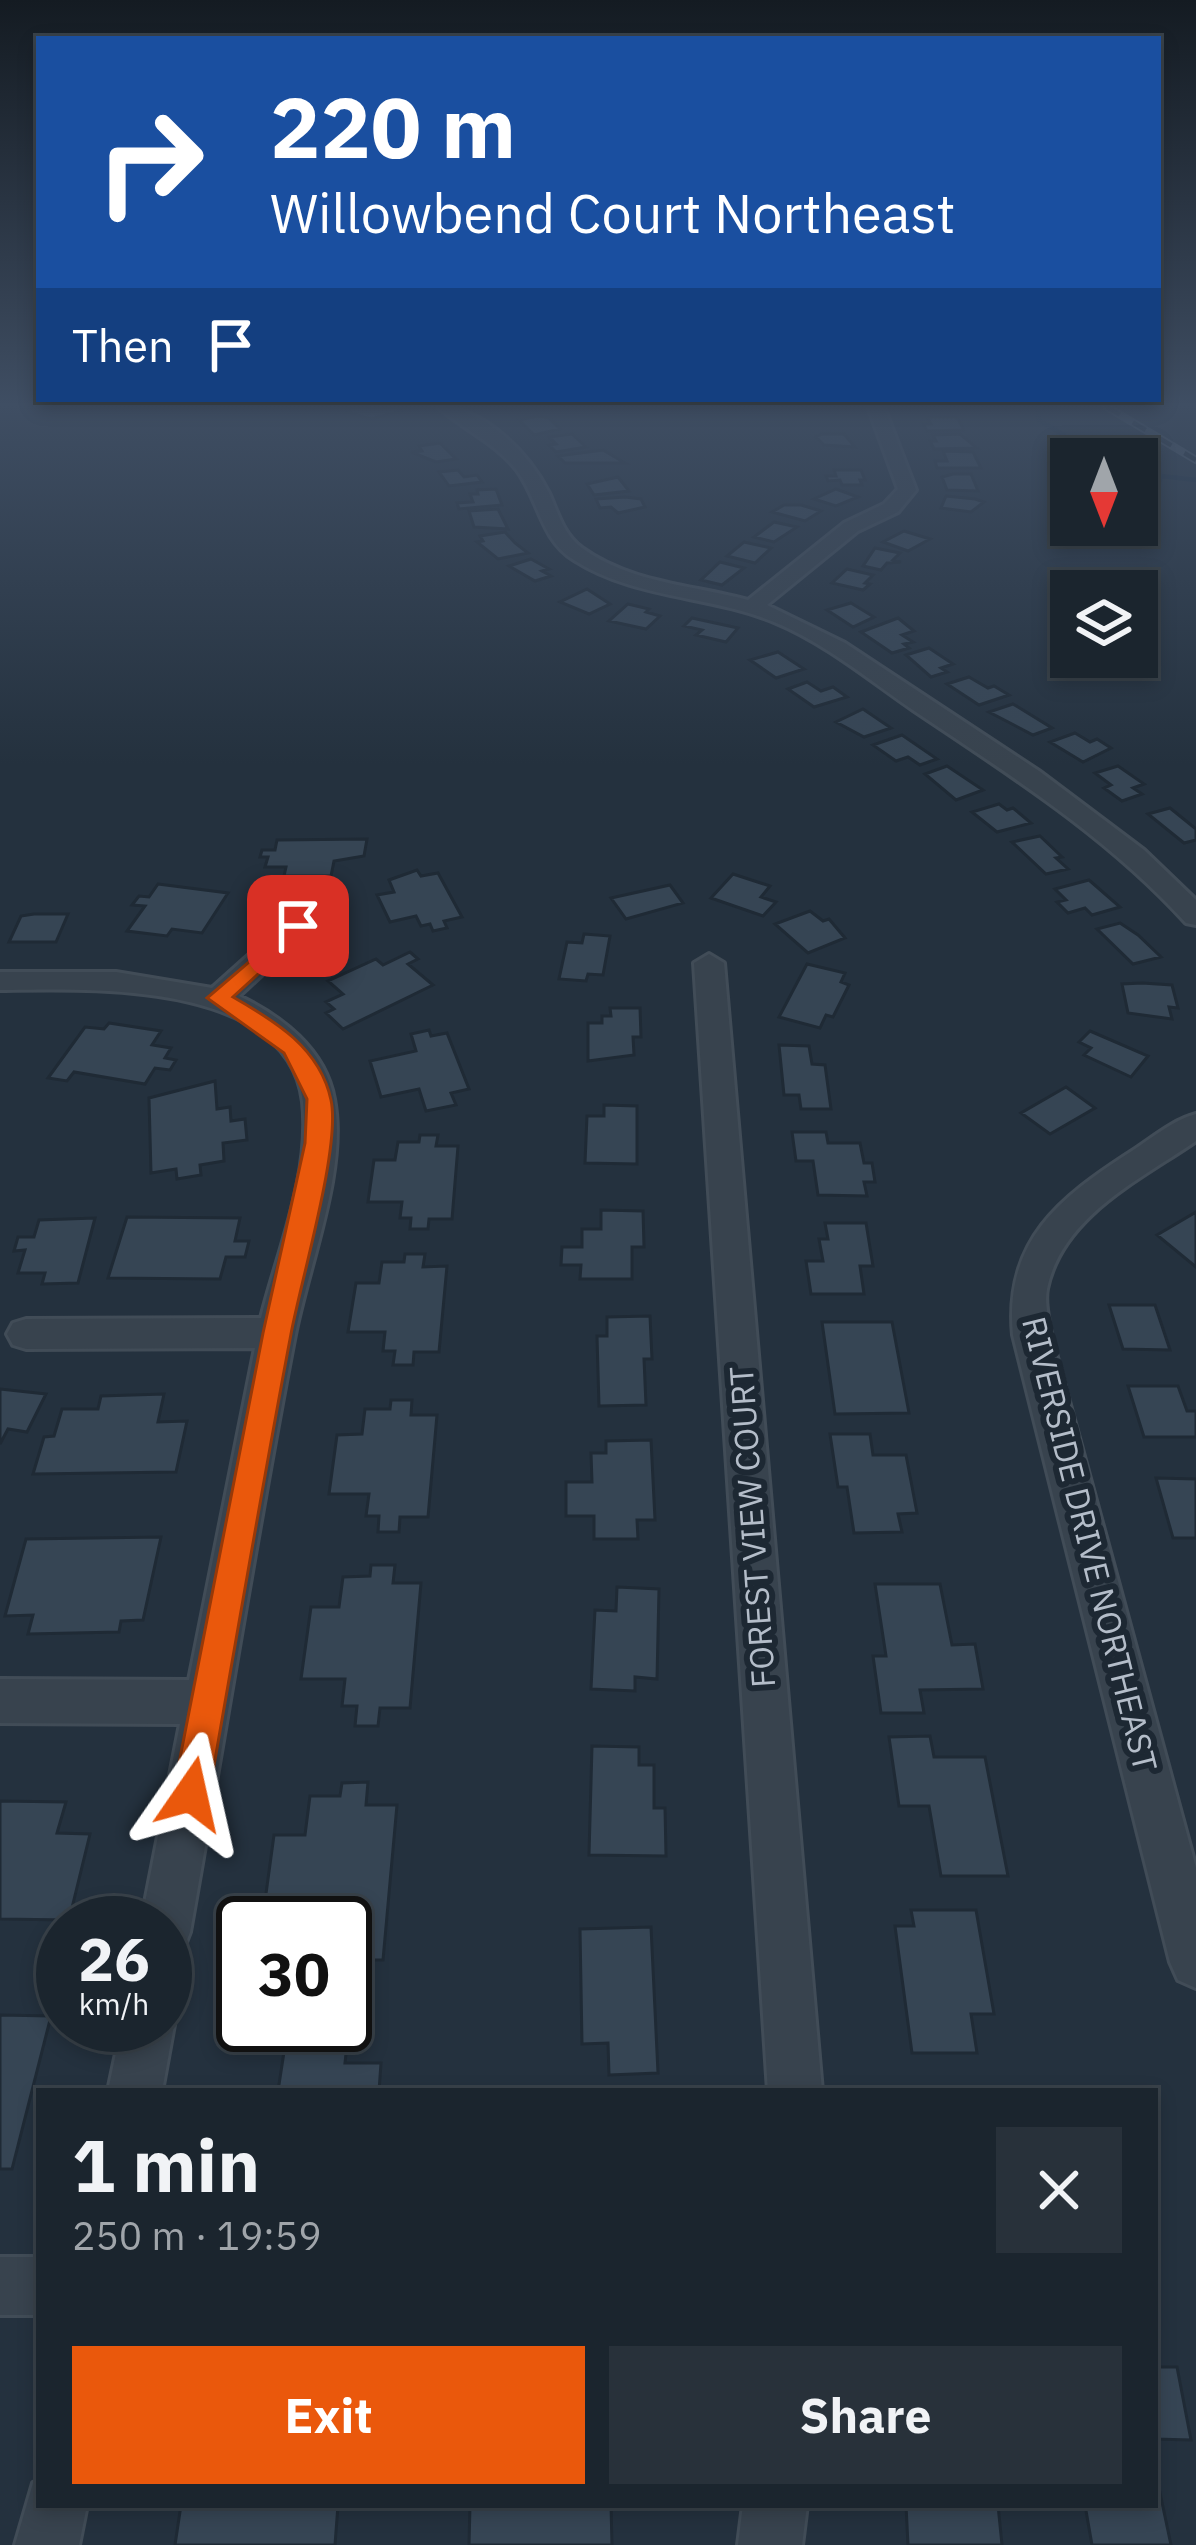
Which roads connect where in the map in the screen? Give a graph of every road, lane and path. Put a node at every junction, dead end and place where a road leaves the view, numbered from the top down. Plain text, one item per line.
1 (553, 526) edge
2 (854, 526) edge
3 (752, 608) junction
4 (1196, 916) edge
5 (298, 926) dead end
6 (709, 963) dead end
7 (0, 981) edge
8 (219, 998) junction
9 (1196, 1125) edge
10 (277, 1333) junction
11 (26, 1334) dead end
12 (0, 1701) edge
13 (208, 1702) junction
14 (172, 1896) edge
15 (1196, 1962) edge
16 (143, 2052) edge
17 (136, 2088) edge
18 (795, 2088) edge
19 (0, 2286) edge
20 (36, 2286) edge
21 (55, 2508) edge
22 (775, 2508) edge
23 (47, 2545) edge
24 (770, 2545) edge

1 - 3 street
2 - 3 street
3 - 4 street
5 - 8 street
6 - 18 street, FOREST VIEW COURT
7 - 8 street
8 - 10 street
9 - 15 street, RIVERSIDE DRIVE NORTHEAST
10 - 11 street
10 - 13 street
12 - 13 street
13 - 14 street
16 - 17 street
19 - 20 street
21 - 23 street
22 - 24 street

